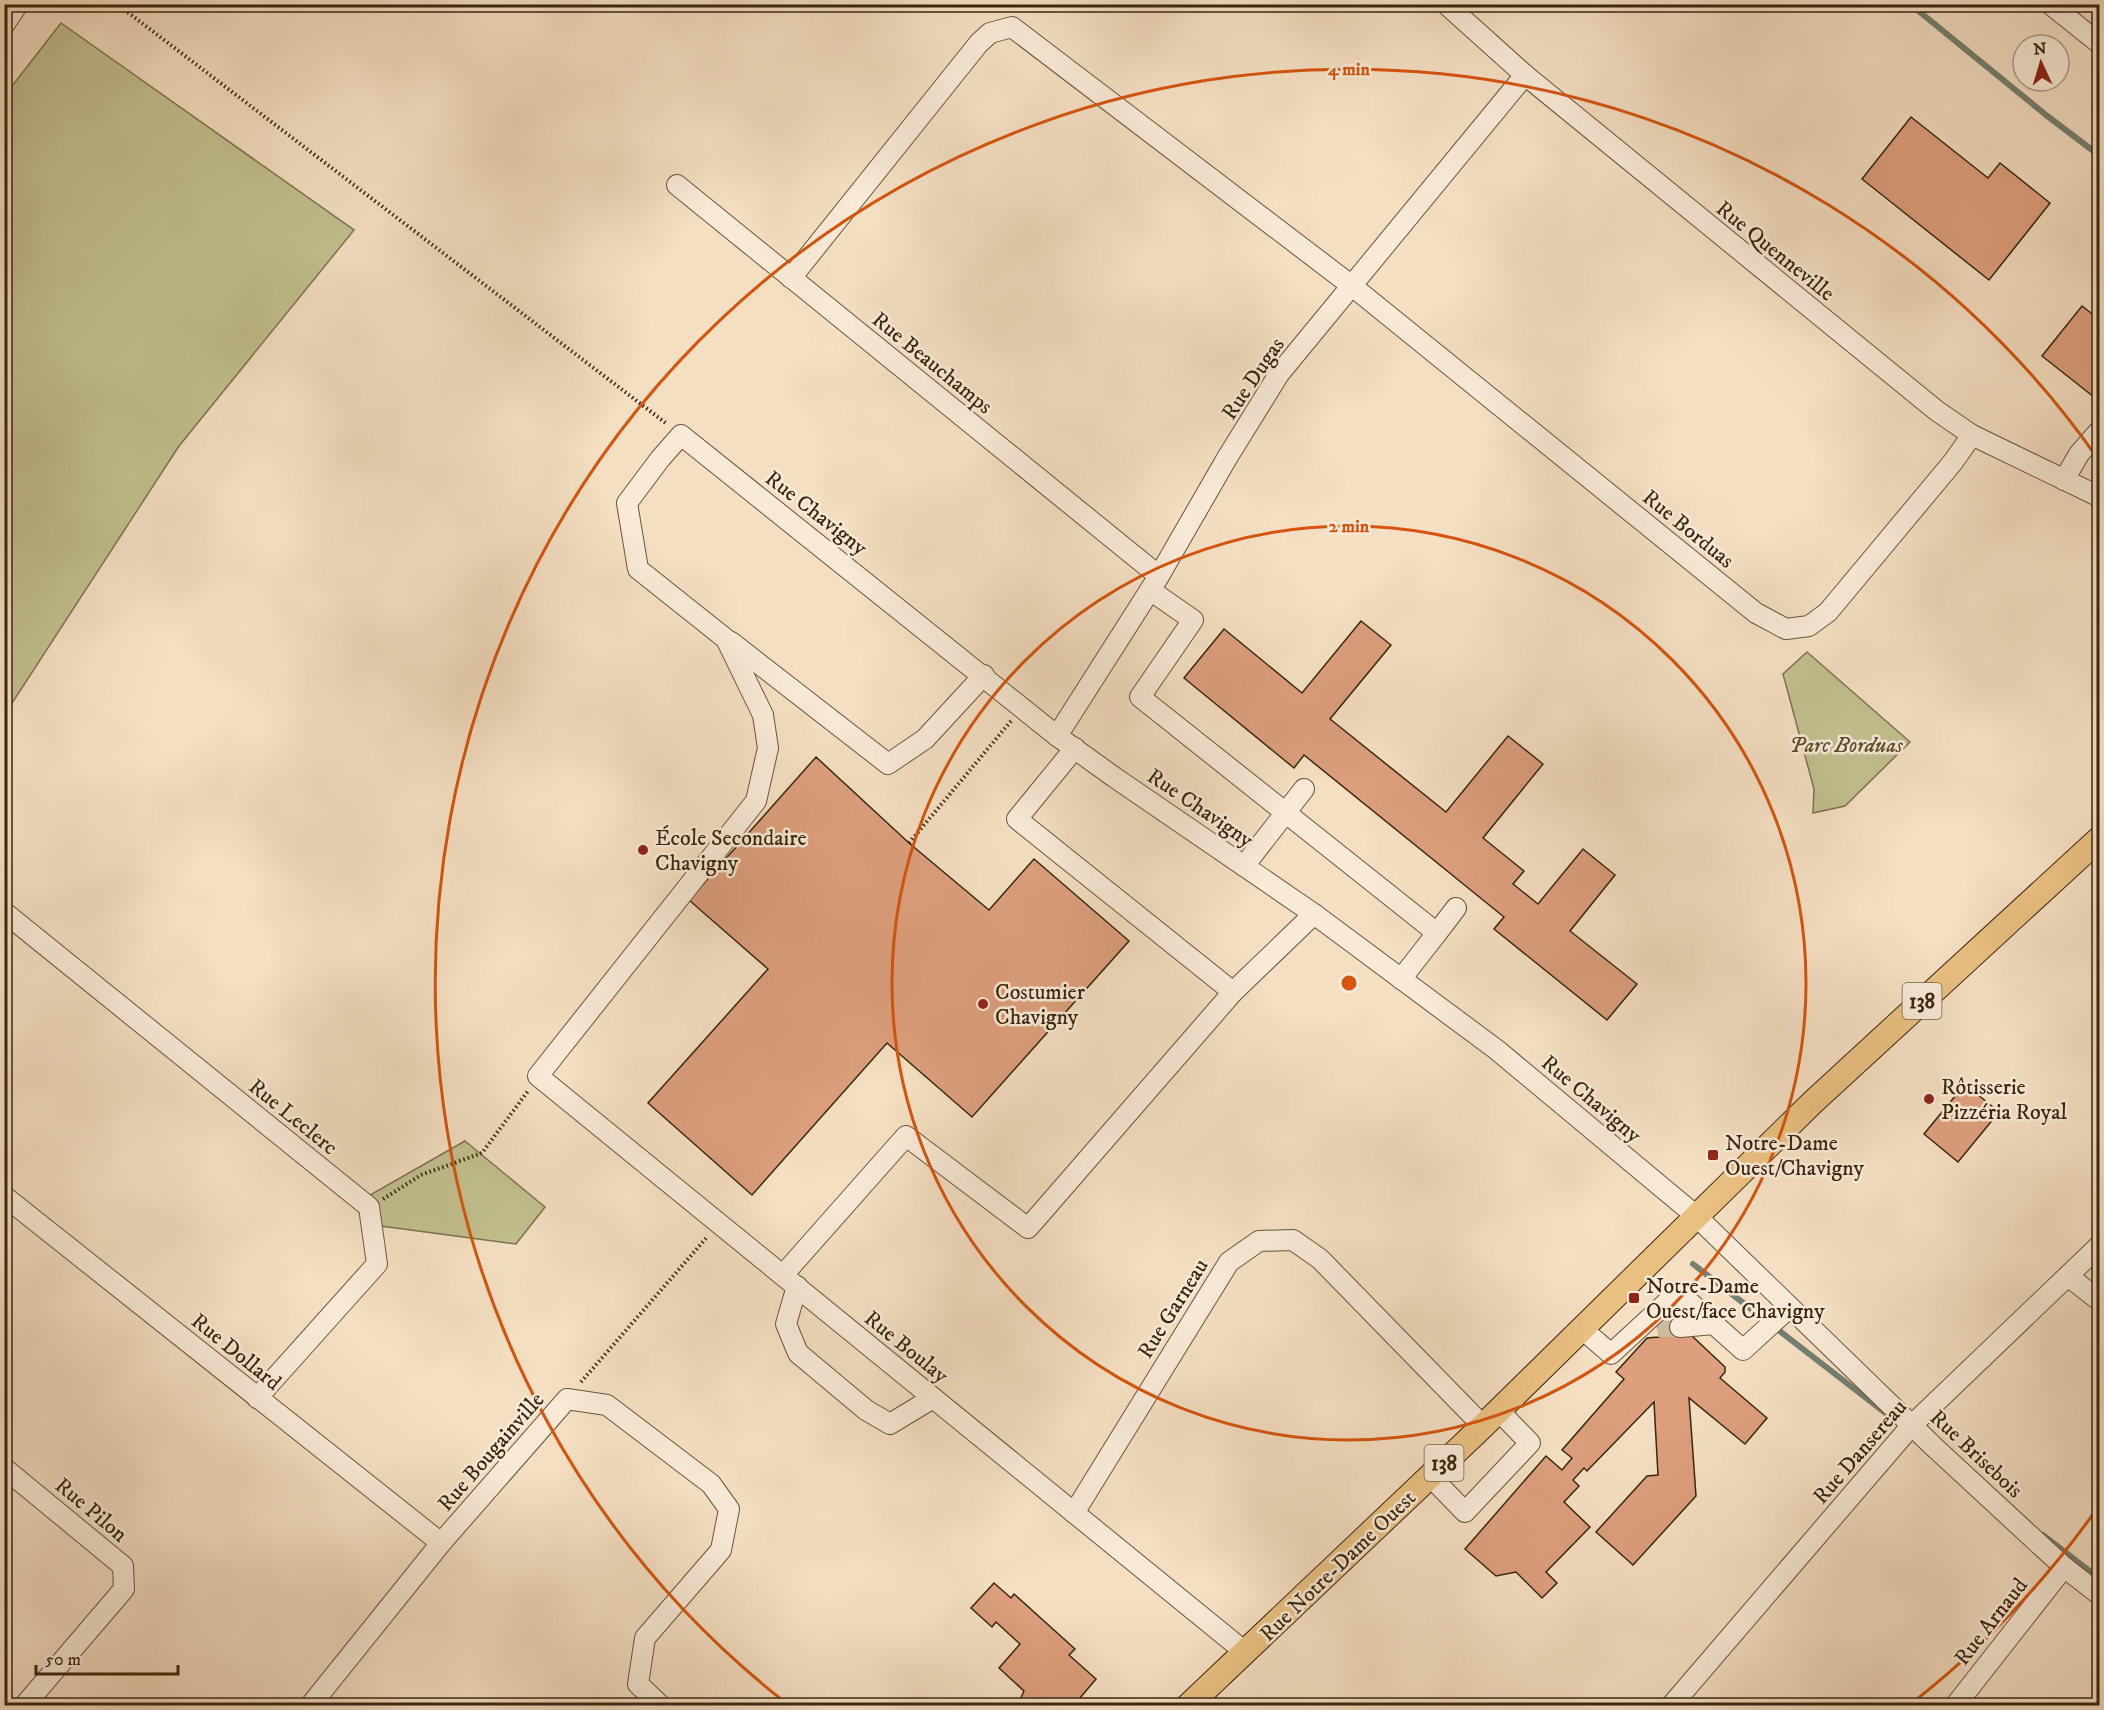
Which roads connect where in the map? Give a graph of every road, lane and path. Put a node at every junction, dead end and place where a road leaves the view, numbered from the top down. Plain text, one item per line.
1 (18, 4) edge
2 (117, 4) edge
3 (1446, 4) edge
4 (2050, 4) edge
5 (4, 24) edge
6 (2100, 44) edge
7 (1526, 75) junction
8 (676, 185) dead end
9 (791, 278) junction
10 (1352, 285) junction
11 (2100, 430) edge
12 (681, 435) junction
13 (1972, 435) junction
14 (2064, 480) junction
15 (2100, 497) edge
16 (1154, 583) junction
17 (726, 639) junction
18 (984, 675) junction
19 (1023, 707) junction
20 (1058, 736) junction
21 (1075, 748) junction
22 (1304, 789) dead end
23 (1286, 813) junction
24 (2100, 838) edge
25 (909, 843) dead end
26 (2100, 854) edge
27 (1244, 866) junction
28 (2031, 902) junction
29 (1456, 908) dead end
30 (4, 912) edge
31 (1314, 914) junction
32 (1437, 933) junction
33 (1401, 979) junction
34 (1233, 992) junction
35 (538, 1077) junction
36 (4, 1196) edge
37 (369, 1207) junction
38 (1695, 1215) junction
39 (719, 1224) junction
40 (2100, 1245) edge
41 (2068, 1276) junction
42 (790, 1281) junction
43 (2100, 1301) edge
44 (1790, 1307) junction
45 (1714, 1324) junction
46 (1680, 1327) tunnel mouth
47 (1581, 1329) junction
48 (257, 1398) junction
49 (933, 1398) junction
50 (567, 1399) junction
51 (1490, 1418) junction
52 (1912, 1425) junction
53 (4, 1468) edge
54 (1430, 1476) junction
55 (1074, 1512) junction
56 (441, 1543) junction
57 (2064, 1567) junction
58 (2100, 1595) edge
59 (1245, 1652) junction
60 (24, 1706) edge
61 (310, 1706) edge
62 (661, 1706) edge
63 (1188, 1706) edge
64 (1671, 1706) edge
65 (1955, 1706) edge

1 - 5 street
2 - 12 path
3 - 7 street, Rue Quenneville
4 - 6 street
7 - 10 street, Rue Dugas
7 - 13 street, Rue Quenneville
8 - 9 street, Rue Beauchamps
9 - 10 street, Rue Borduas
9 - 16 street, Rue Beauchamps
10 - 13 street, Rue Borduas
10 - 16 street, Rue Dugas
11 - 14 street
12 - 17 street
12 - 18 street, Rue Chavigny
13 - 14 street, Rue Quenneville
14 - 15 street, Rue Quenneville
16 - 20 street, Rue Dugas
16 - 23 street, Rue Beauchamps
17 - 18 street
17 - 35 street
18 - 19 street, Rue Chavigny
19 - 20 street, Rue Chavigny
19 - 25 path
20 - 21 street, Rue Chavigny
21 - 27 street, Rue Chavigny
21 - 34 street
22 - 23 street
23 - 27 street
23 - 32 street
24 - 28 main road, Rue Notre-Dame Ouest / 138
26 - 28 main road, Rue Notre-Dame Ouest / 138
27 - 31 street, Rue Chavigny
28 - 38 main road, Rue Notre-Dame Ouest / 138
29 - 32 street
30 - 37 street, Rue Leclerc
31 - 33 street, Rue Chavigny
31 - 34 street
32 - 33 street
33 - 38 street, Rue Chavigny
34 - 42 street
35 - 37 path
35 - 39 street, Rue Boulay
36 - 48 street, Rue Dollard
37 - 48 street
38 - 44 street, Rue Brisebois
38 - 47 main road, Rue Notre-Dame Ouest / 138
39 - 42 street, Rue Boulay
39 - 50 path
40 - 41 street, Rue Dansereau
41 - 43 street
41 - 52 street, Rue Dansereau
42 - 49 street, Rue Boulay
42 - 49 street
44 - 45 street
44 - 52 street, Rue Brisebois
45 - 46 street
45 - 47 street
47 - 51 main road, Rue Notre-Dame Ouest / 138
48 - 56 street, Rue Dollard
49 - 55 street, Rue Boulay
50 - 56 street, Rue Bougainville
50 - 62 street, Rue Bougainville
51 - 54 main road, Rue Notre-Dame Ouest / 138
51 - 54 street, Rue Garneau
51 - 55 street, Rue Garneau
52 - 57 street, Rue Brisebois
52 - 64 street, Rue Dansereau
53 - 60 street, Rue Pilon
54 - 59 main road, Rue Notre-Dame Ouest / 138
55 - 59 street, Rue Boulay
56 - 61 street, Rue Bougainville
57 - 58 street, Rue Brisebois
57 - 65 street, Rue Arnaud
59 - 63 main road, Rue Notre-Dame Ouest / 138

